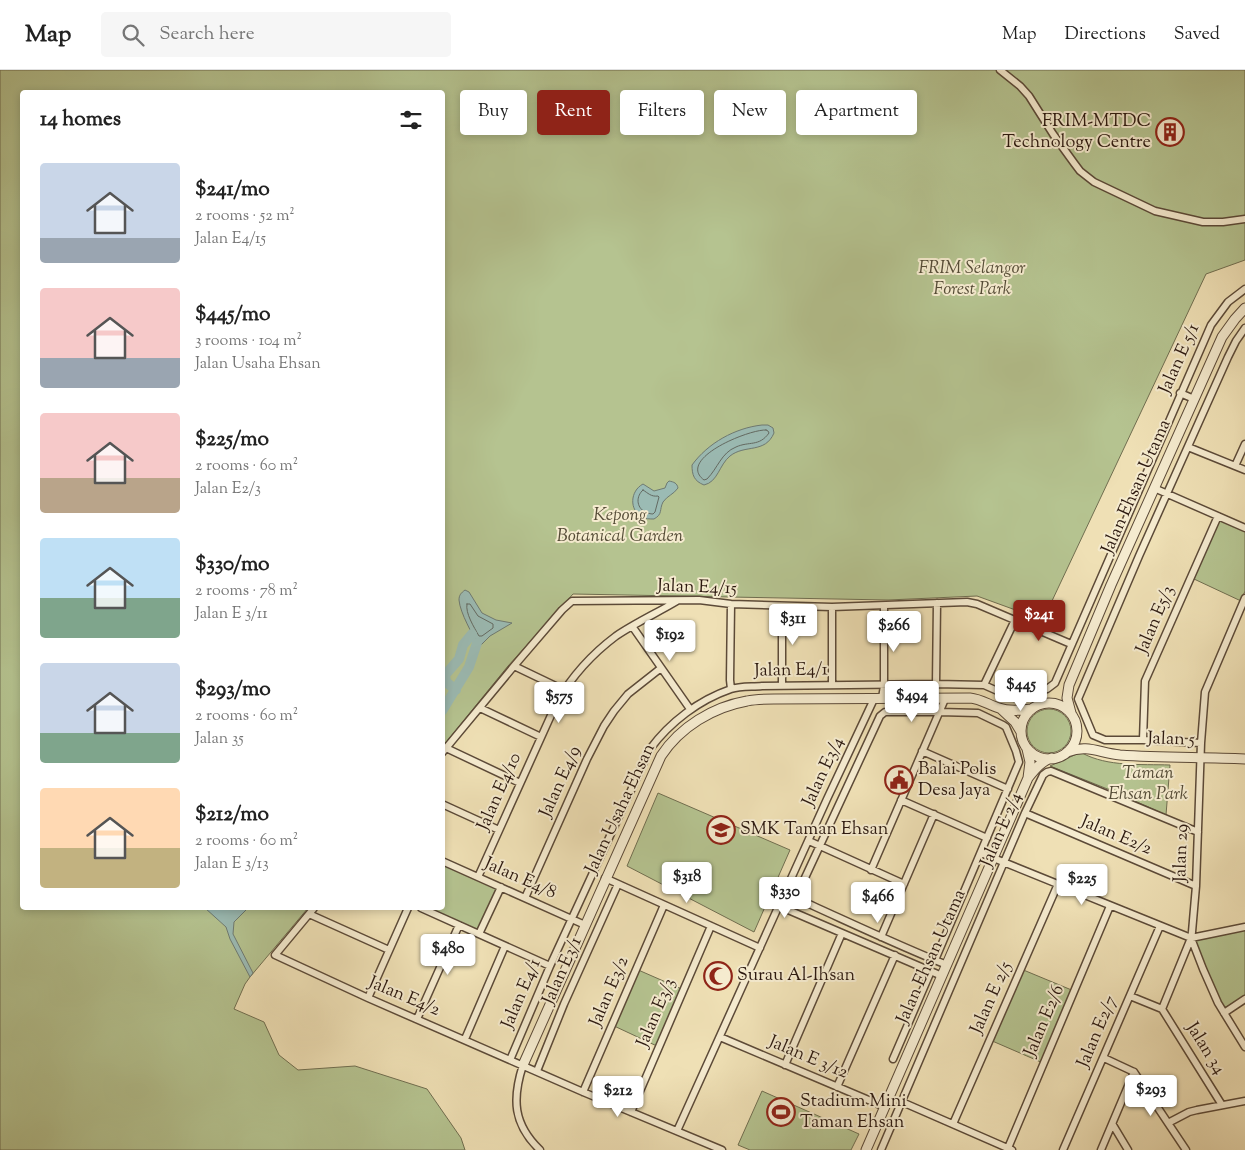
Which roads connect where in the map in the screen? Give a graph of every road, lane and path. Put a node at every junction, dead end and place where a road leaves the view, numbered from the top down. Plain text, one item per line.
1 (1000, 70) edge
2 (1245, 219) edge
3 (1245, 289) edge
4 (1245, 308) edge
5 (1244, 333) edge
6 (1180, 393) junction
7 (1194, 399) junction
8 (1245, 444) edge
9 (1188, 447) junction
10 (1235, 466) junction
11 (1245, 470) edge
12 (1154, 488) junction
13 (1167, 494) junction
14 (1218, 516) junction
15 (1245, 528) edge
16 (1100, 580) junction
17 (1111, 585) junction
18 (1245, 598) edge
19 (678, 601) junction
20 (937, 603) junction
21 (731, 604) junction
22 (782, 606) junction
23 (884, 606) junction
24 (832, 607) junction
25 (1015, 620) junction
26 (632, 626) junction
27 (1071, 644) junction
28 (514, 666) junction
29 (661, 668) junction
30 (936, 684) junction
31 (984, 685) junction
32 (1069, 685) junction
33 (782, 686) junction
34 (832, 686) junction
35 (884, 686) junction
36 (731, 689) junction
37 (564, 690) junction
38 (878, 699) junction
39 (945, 699) junction
40 (1050, 702) junction
41 (480, 708) junction
42 (690, 709) junction
43 (1001, 709) junction
44 (1031, 709) junction
45 (939, 712) junction
46 (1071, 714) junction
47 (1077, 731) junction
48 (1021, 732) junction
49 (541, 737) junction
50 (1142, 740) junction
51 (1200, 743) junction
52 (1027, 748) junction
53 (445, 749) edge
54 (650, 749) junction
55 (445, 750) edge
56 (1096, 750) junction
57 (922, 751) junction
58 (1067, 752) junction
59 (660, 756) junction
60 (1200, 757) junction
61 (1052, 758) junction
62 (1245, 759) edge
63 (1028, 778) junction
64 (520, 783) junction
65 (1008, 789) junction
66 (901, 800) junction
67 (445, 805) edge
68 (1025, 813) junction
69 (934, 814) junction
70 (499, 830) junction
71 (1198, 832) junction
72 (987, 838) junction
73 (809, 841) junction
74 (819, 846) junction
75 (980, 854) junction
76 (993, 858) junction
77 (445, 862) edge
78 (1004, 863) junction
79 (871, 870) junction
80 (478, 877) junction
81 (605, 878) junction
82 (618, 884) junction
83 (904, 884) junction
84 (1058, 884) junction
85 (1196, 886) junction
86 (501, 887) junction
87 (525, 898) junction
88 (664, 905) junction
89 (779, 906) junction
90 (1110, 906) junction
91 (312, 910) edge
92 (407, 910) edge
93 (425, 910) edge
94 (309, 914) junction
95 (572, 919) junction
96 (459, 925) junction
97 (585, 925) junction
98 (711, 926) junction
99 (1160, 926) junction
100 (1245, 927) edge
101 (842, 933) junction
102 (479, 934) junction
103 (881, 937) junction
104 (1192, 938) junction
105 (505, 946) junction
106 (760, 948) junction
107 (389, 950) junction
108 (894, 955) junction
109 (935, 960) junction
110 (947, 965) junction
111 (550, 966) junction
112 (931, 971) junction
113 (942, 976) junction
114 (1130, 996) junction
115 (368, 998) junction
116 (1245, 999) edge
117 (1162, 1009) junction
118 (1224, 1013) junction
119 (417, 1019) junction
120 (720, 1037) junction
121 (464, 1039) junction
122 (1245, 1047) edge
123 (1104, 1058) junction
124 (893, 1059) dead end
125 (510, 1060) junction
126 (785, 1064) junction
127 (522, 1065) junction
128 (537, 1071) junction
129 (1134, 1072) junction
130 (837, 1087) junction
131 (583, 1092) junction
132 (1245, 1101) edge
133 (902, 1102) junction
134 (1222, 1105) junction
135 (885, 1107) junction
136 (631, 1112) junction
137 (1168, 1123) junction
138 (953, 1124) junction
139 (1112, 1125) junction
140 (677, 1131) junction
141 (1010, 1149) edge
142 (540, 1150) edge
143 (722, 1150) edge
144 (866, 1150) edge
145 (881, 1150) edge
146 (1063, 1150) edge
147 (1101, 1150) edge
148 (1128, 1150) edge
149 (1186, 1150) edge

1 - 2 street
3 - 6 street, Jalan E 5/1
4 - 7 street, Jalan Ehsan Utama
5 - 9 street
6 - 7 street
6 - 16 street, Jalan E 5/1
7 - 12 street, Jalan Ehsan Utama
8 - 10 street
9 - 10 street
9 - 13 street
10 - 11 street
12 - 13 street
12 - 17 street, Jalan Ehsan Utama
13 - 14 street
13 - 50 street
14 - 15 street
14 - 50 street, Jalan E5/3
16 - 17 street
16 - 27 street, Jalan E 5/1
17 - 32 street, Jalan Ehsan Utama
18 - 51 street, Jalan 29
19 - 21 street, Jalan E4/15
19 - 26 street, Jalan E4/10
19 - 28 street, Jalan E4/15
20 - 23 street, Jalan E4/15
20 - 25 street, Jalan E4/15
20 - 30 street
21 - 22 street, Jalan E4/15
21 - 36 street
22 - 24 street, Jalan E4/15
22 - 33 street
23 - 24 street, Jalan E4/15
23 - 35 street, Jalan E3/4
24 - 34 street
25 - 27 street, Jalan E4/15
25 - 31 street
26 - 29 street
26 - 37 street, Jalan E4/10
27 - 31 street, Jalan E 5/1
28 - 37 street
28 - 41 street, Jalan E4/15
29 - 42 street
29 - 87 street, Jalan E4/9
30 - 31 street, Jalan E4/1
30 - 35 street, Jalan E4/1
32 - 40 street, Jalan Ehsan Utama
32 - 46 street, Jalan Ehsan Utama
33 - 34 street, Jalan E4/1
33 - 36 street, Jalan E4/1
34 - 35 street, Jalan E4/1
35 - 38 street, Jalan E3/4
36 - 42 street, Jalan E4/1
37 - 49 street, Jalan E4/10
38 - 39 street, Jalan Usaha Ehsan
38 - 59 street, Jalan Usaha Ehsan
38 - 73 street, Jalan E3/4
39 - 43 street, Jalan Usaha Ehsan
39 - 45 street
40 - 44 street
40 - 46 street
41 - 49 street
41 - 53 street, Jalan E4/15
42 - 54 street, Jalan E4/1
43 - 44 street, Jalan Usaha Ehsan
43 - 48 street, Jalan Usaha Ehsan
44 - 48 street
45 - 57 street
45 - 65 street
45 - 74 street
46 - 47 street
47 - 56 street
47 - 58 street
48 - 52 street
49 - 64 street, Jalan E4/10
50 - 51 street
51 - 60 street, Jalan 29
52 - 61 street
52 - 63 street, Jalan Ehsan Utama
54 - 59 street
54 - 95 street, Jalan E4/1
55 - 64 street
56 - 58 street, Jalan 5
56 - 60 street, Jalan 5
57 - 65 street
57 - 66 street
58 - 61 street
59 - 81 street, Jalan Usaha Ehsan
60 - 62 street, Jalan 5
60 - 71 street, Jalan 29
61 - 63 street, Jalan Ehsan Utama
63 - 76 street, Jalan Ehsan Utama
64 - 70 street, Jalan E4/10
65 - 72 street
66 - 69 street
66 - 79 street
67 - 70 street
68 - 71 street, Jalan E 2/4
68 - 78 street, Jalan E 2/4
68 - 85 street, Jalan E2/2
69 - 72 street
69 - 83 street
70 - 80 street, Jalan E4/10
71 - 85 street, Jalan 29
72 - 75 street
73 - 74 street
73 - 89 street, Jalan E3/4
74 - 79 street
74 - 103 street
75 - 76 street
75 - 109 street
76 - 78 street
76 - 110 street, Jalan Ehsan Utama
77 - 80 street, Jalan E4/8
78 - 84 street
78 - 133 street, Jalan E 2/4
79 - 83 street
80 - 86 street, Jalan E4/8
81 - 82 street
81 - 97 street, Jalan Usaha Ehsan
82 - 88 street
82 - 128 street, Jalan E3/1
83 - 103 street
84 - 90 street
84 - 138 street, Jalan E 2/5
85 - 104 street, Jalan 29
86 - 87 street, Jalan E4/8
86 - 102 street
87 - 95 street, Jalan E4/8
88 - 98 street
88 - 131 street, Jalan E3/2
89 - 101 street
89 - 106 street, Jalan E3/4
90 - 99 street
90 - 141 street, Jalan E2/6
91 - 94 street
92 - 107 street
93 - 96 street
94 - 107 street
94 - 115 street, Jalan E4/2
95 - 97 street, Jalan E4/8
95 - 111 street, Jalan E4/1
96 - 102 street
96 - 119 street
97 - 127 street, Jalan Usaha Ehsan
98 - 106 street
98 - 136 street, Jalan E3/3
99 - 104 street
99 - 114 street, Jalan E2/7
100 - 104 street
101 - 108 street
101 - 126 street
102 - 105 street
103 - 109 street
104 - 117 street
104 - 118 street
105 - 111 street
105 - 121 street
106 - 120 street, Jalan E3/4
107 - 115 street
108 - 112 street
108 - 130 street
109 - 110 street
110 - 113 street, Jalan Ehsan Utama
111 - 125 street, Jalan E4/1
112 - 113 street
112 - 124 street
113 - 135 street, Jalan Ehsan Utama
114 - 117 street
114 - 123 street, Jalan E2/7
115 - 119 street, Jalan E4/2
116 - 118 street
117 - 134 street, Jalan 34
118 - 122 street
119 - 121 street, Jalan E4/2
120 - 126 street, Jalan E 3/12
120 - 140 street, Jalan E3/4
121 - 125 street, Jalan E4/2
123 - 129 street
123 - 146 street, Jalan E2/7
125 - 127 street, Jalan E4/2
126 - 130 street, Jalan E 3/12
127 - 128 street, Jalan E4/2
127 - 142 street, Jalan Usaha Ehsan
128 - 131 street, Jalan E4/2
129 - 137 street
129 - 139 street
130 - 135 street, Jalan E 3/12
131 - 136 street, Jalan E4/2
132 - 134 street
133 - 138 street
133 - 145 street, Jalan E 2/4
134 - 137 street
135 - 144 street, Jalan Ehsan Utama
136 - 140 street, Jalan E4/2
137 - 149 street
138 - 141 street
139 - 147 street
139 - 148 street
140 - 143 street, Jalan E4/2

